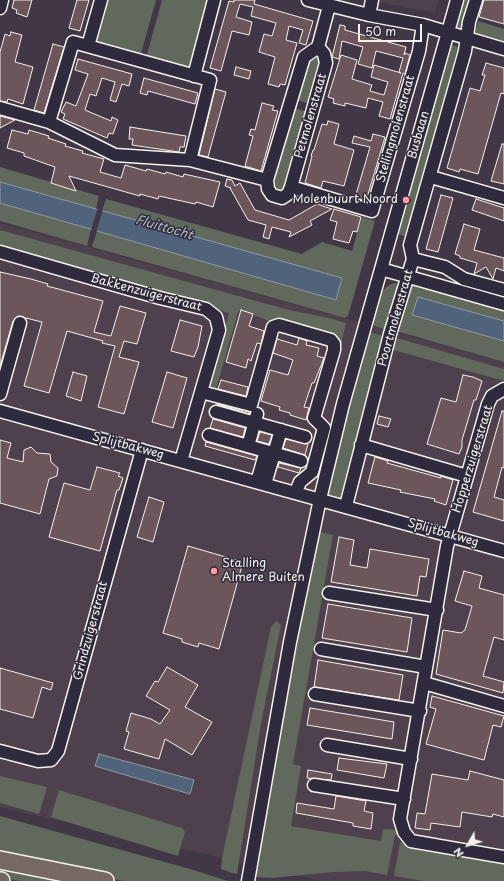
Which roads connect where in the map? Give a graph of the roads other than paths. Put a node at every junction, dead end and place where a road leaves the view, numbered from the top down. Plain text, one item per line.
1 (2, 0) edge
2 (101, 0) edge
3 (214, 0) edge
4 (308, 0) edge
5 (372, 0) edge
6 (457, 0) edge
7 (476, 0) edge
8 (329, 6) junction
9 (0, 8) edge
10 (368, 15) junction
11 (423, 25) junction
12 (448, 33) junction
13 (467, 38) junction
14 (88, 46) junction
15 (318, 47) junction
16 (504, 49) edge
17 (194, 76) junction
18 (0, 108) edge
19 (49, 122) junction
20 (190, 160) junction
21 (431, 178) junction
22 (268, 180) junction
23 (291, 188) junction
24 (504, 198) edge
25 (0, 252) edge
26 (413, 259) junction
27 (381, 270) junction
28 (408, 277) junction
29 (504, 290) edge
30 (504, 304) edge
31 (20, 323) dead end
32 (504, 389) edge
33 (201, 392) junction
34 (0, 394) edge
35 (0, 411) edge
36 (216, 412) dead end
37 (256, 418) junction
38 (281, 430) junction
39 (209, 435) dead end
40 (306, 437) dead end
41 (361, 445) junction
42 (248, 446) junction
43 (142, 450) junction
44 (270, 452) junction
45 (181, 461) junction
46 (301, 461) dead end
47 (467, 476) junction
48 (261, 483) junction
49 (296, 492) junction
50 (320, 499) junction
51 (346, 506) junction
52 (450, 535) junction
53 (504, 551) edge
54 (329, 593) dead end
55 (437, 610) junction
56 (321, 649) dead end
57 (426, 667) junction
58 (424, 683) junction
59 (315, 694) dead end
60 (504, 706) edge
61 (420, 711) junction
62 (327, 745) dead end
63 (0, 751) edge
64 (411, 759) junction
65 (314, 785) dead end
66 (404, 799) junction
67 (504, 857) edge
68 (0, 860) edge
69 (104, 881) edge
70 (248, 881) edge

1 - 9 street
2 - 14 street
3 - 17 street
4 - 8 street
5 - 10 street
6 - 12 street, Busbaan
7 - 13 street, Poortmolenstraat
8 - 10 street
8 - 15 street
10 - 11 street
11 - 12 street
11 - 23 street, Stellingmolenstraat
12 - 13 street
12 - 27 street, Busbaan
13 - 16 street
13 - 21 street, Poortmolenstraat
14 - 17 street
14 - 19 street
15 - 22 street, Petmolenstraat
15 - 23 street, Petmolenstraat
17 - 20 street
18 - 19 street
19 - 20 street
20 - 22 street
21 - 24 street
21 - 26 street, Poortmolenstraat
22 - 23 street
25 - 33 street, Bakkenzuigerstraat
26 - 28 street, Poortmolenstraat
26 - 29 street
27 - 28 street
27 - 50 street, Busbaan
28 - 30 street
28 - 41 street, Poortmolenstraat
31 - 34 street
32 - 47 street, Hopperzuigerstraat
33 - 45 street, Bakkenzuigerstraat
33 - 49 street
35 - 43 street, Splijtbakweg
36 - 37 street
37 - 38 street
37 - 42 street
38 - 40 street
38 - 44 street
39 - 42 street
41 - 47 street
41 - 51 street, Poortmolenstraat
42 - 44 street
43 - 45 street, Splijtbakweg
43 - 63 street, Grindzuigerstraat
44 - 46 street
44 - 48 street
45 - 48 street, Splijtbakweg
47 - 52 street, Hopperzuigerstraat
48 - 49 street, Splijtbakweg
49 - 50 street, Splijtbakweg
50 - 51 street, Splijtbakweg
50 - 70 street, Busbaan
51 - 52 street, Splijtbakweg
52 - 53 street, Splijtbakweg
52 - 55 street, Hopperzuigerstraat
54 - 55 street
55 - 57 street, Hopperzuigerstraat
56 - 57 street
57 - 58 street, Hopperzuigerstraat
58 - 60 street
58 - 61 street, Hopperzuigerstraat
59 - 61 street
61 - 64 street, Hopperzuigerstraat
62 - 64 street
64 - 66 street, Hopperzuigerstraat
65 - 66 street
66 - 67 street, Hopperzuigerstraat
68 - 69 highway

